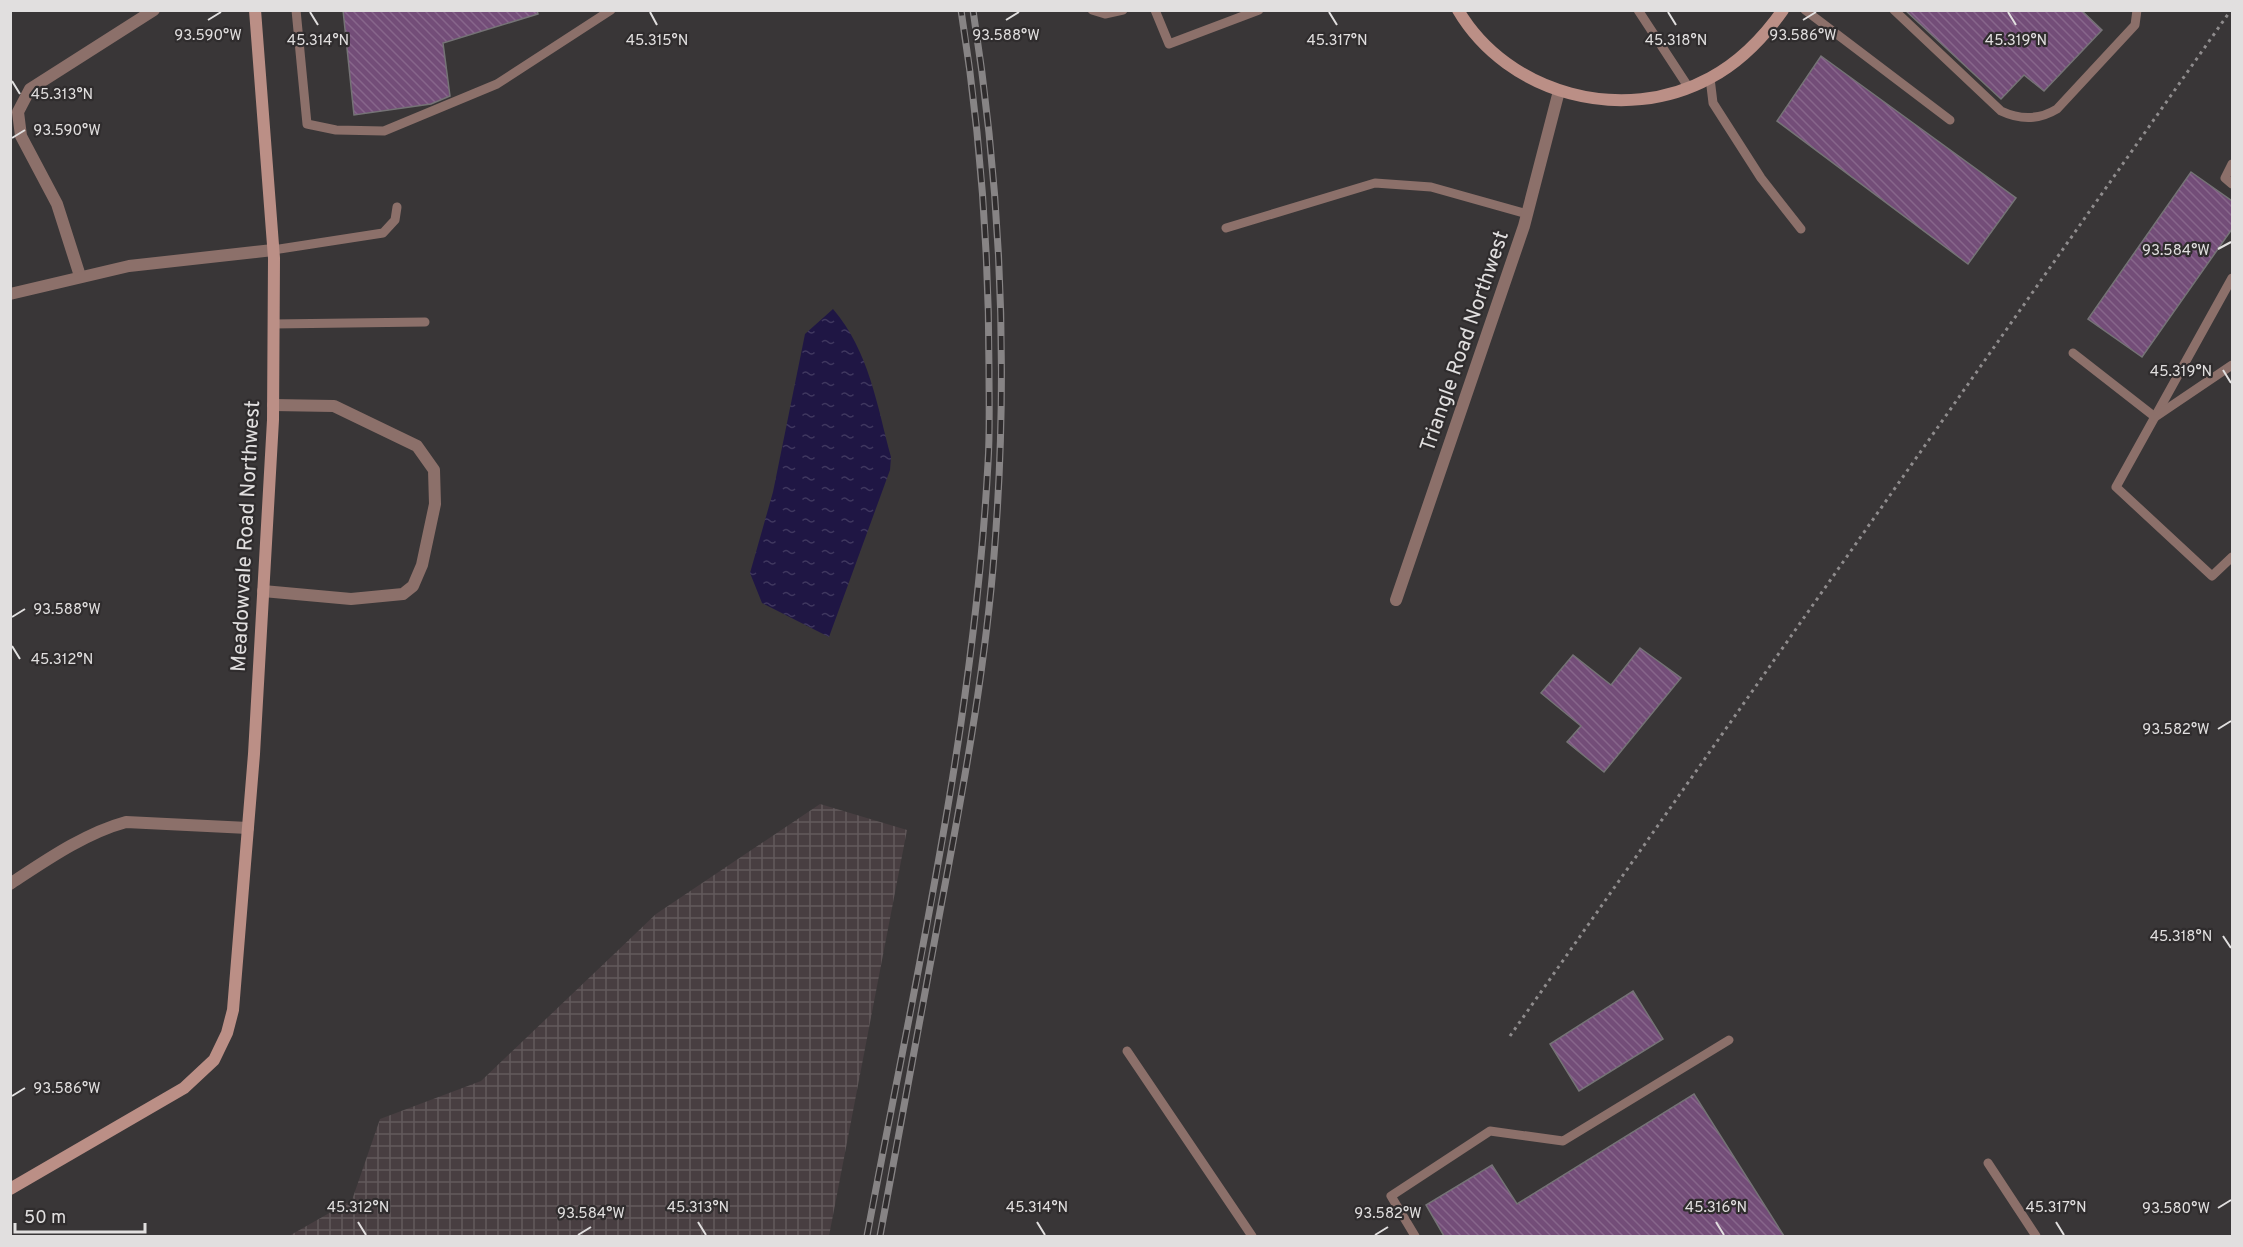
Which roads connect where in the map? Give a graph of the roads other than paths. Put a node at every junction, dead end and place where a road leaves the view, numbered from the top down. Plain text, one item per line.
1 (154, 10) edge
2 (255, 10) edge
3 (296, 10) edge
4 (611, 10) edge
5 (1092, 10) edge
6 (1124, 10) edge
7 (1155, 10) edge
8 (1259, 10) edge
9 (1458, 10) edge
10 (1638, 10) edge
11 (1783, 10) edge
12 (1805, 10) edge
13 (1894, 10) edge
14 (2137, 10) edge
15 (1710, 78) junction
16 (1689, 88) junction
17 (1559, 91) junction
18 (1950, 120) dead end
19 (2232, 164) edge
20 (2232, 184) edge
21 (397, 207) dead end
22 (1527, 214) junction
23 (1226, 228) dead end
24 (1801, 229) dead end
25 (273, 250) junction
26 (80, 276) junction
27 (2232, 278) edge
28 (10, 294) edge
29 (425, 322) dead end
30 (273, 324) junction
31 (2073, 353) dead end
32 (2232, 365) edge
33 (273, 405) junction
34 (2155, 417) junction
35 (2232, 557) edge
36 (263, 591) junction
37 (1396, 600) dead end
38 (248, 828) junction
39 (10, 885) edge
40 (1729, 1040) dead end
41 (1127, 1051) dead end
42 (1988, 1163) dead end
43 (10, 1189) edge
44 (1252, 1236) edge
45 (1414, 1236) edge
46 (2036, 1236) edge

1 - 26 street
2 - 25 street, Meadowvale Road Northwest
3 - 4 lane
5 - 6 lane
7 - 8 lane
9 - 17 street
10 - 16 lane
11 - 15 street
12 - 18 lane
13 - 14 lane
15 - 16 street
15 - 24 lane
16 - 17 street
17 - 22 street, Triangle Road Northwest
19 - 20 lane
21 - 25 lane
22 - 23 lane
22 - 37 street, Triangle Road Northwest
25 - 26 street
25 - 30 street, Meadowvale Road Northwest
26 - 28 street
27 - 34 lane
29 - 30 lane
30 - 33 street, Meadowvale Road Northwest
31 - 34 lane
32 - 34 lane
33 - 36 street, Meadowvale Road Northwest
33 - 36 street
34 - 35 lane
36 - 38 street, Meadowvale Road Northwest
38 - 39 street
38 - 43 street, Meadowvale Road Northwest
40 - 45 lane
41 - 44 lane
42 - 46 lane

